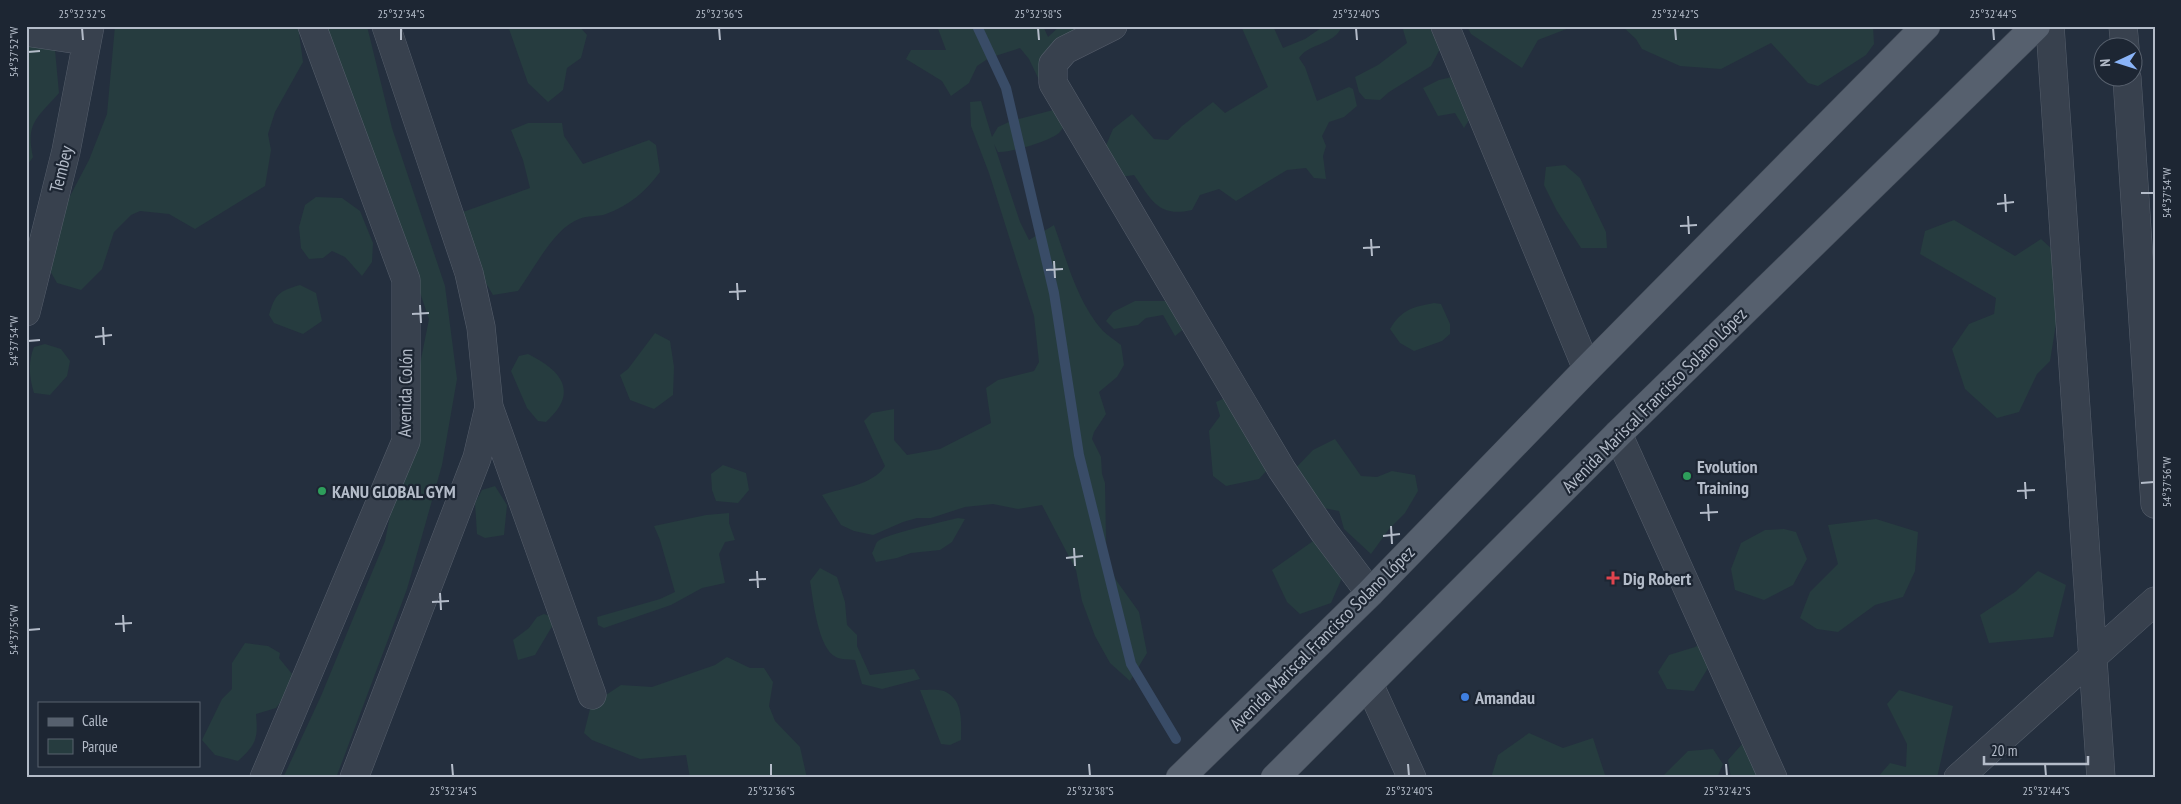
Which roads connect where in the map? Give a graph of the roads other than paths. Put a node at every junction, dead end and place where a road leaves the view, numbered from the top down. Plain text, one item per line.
1 (312, 26) edge
2 (386, 26) edge
3 (1113, 26) edge
4 (1445, 26) edge
5 (1926, 26) edge
6 (2036, 26) edge
7 (2050, 26) edge
8 (26, 32) edge
9 (88, 34) edge
10 (2128, 88) edge
11 (26, 312) edge
12 (1587, 369) junction
13 (489, 408) junction
14 (1618, 434) junction
15 (2155, 504) edge
16 (1370, 593) junction
17 (2155, 601) edge
18 (2092, 658) junction
19 (1369, 684) junction
20 (592, 695) dead end
21 (264, 778) edge
22 (354, 778) edge
23 (1180, 778) edge
24 (1275, 778) edge
25 (1412, 778) edge
26 (1773, 778) edge
27 (1958, 778) edge
28 (2101, 778) edge

1 - 21 street, Avenida Colón
2 - 13 street
3 - 16 street
4 - 12 street
5 - 12 main road, Avenida Mariscal Francisco Solano López
6 - 14 main road, Avenida Mariscal Francisco Solano López
7 - 18 street
8 - 9 street
9 - 11 street, Tembey
10 - 15 street
12 - 16 main road, Avenida Mariscal Francisco Solano López
13 - 20 street
13 - 22 street
14 - 19 main road, Avenida Mariscal Francisco Solano López
14 - 26 street
16 - 23 main road, Avenida Mariscal Francisco Solano López
17 - 18 street
18 - 27 street
18 - 28 street
19 - 24 main road, Avenida Mariscal Francisco Solano López
19 - 25 street

